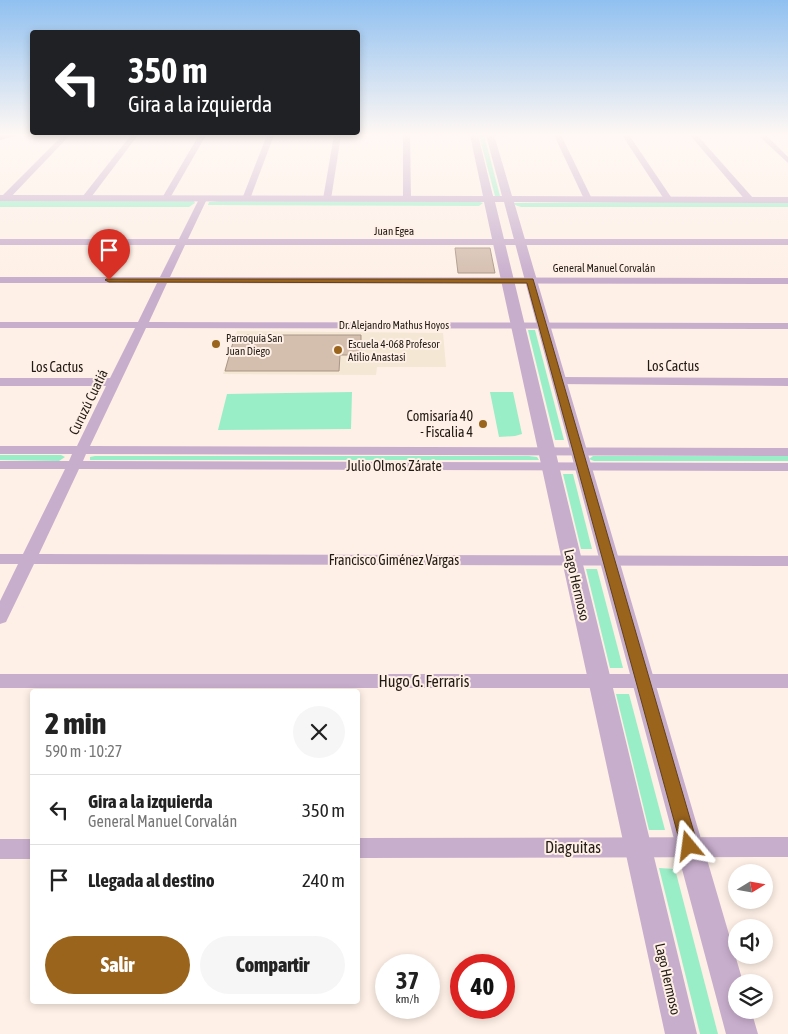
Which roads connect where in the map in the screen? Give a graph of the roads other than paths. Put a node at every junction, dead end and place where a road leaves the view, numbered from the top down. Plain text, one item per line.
1 (17, 183) edge
2 (98, 183) edge
3 (175, 183) edge
4 (252, 183) edge
5 (330, 183) edge
6 (408, 183) edge
7 (491, 183) edge
8 (496, 183) edge
9 (580, 183) edge
10 (657, 183) edge
11 (735, 183) edge
12 (2, 198) edge
13 (86, 198) junction
14 (166, 198) junction
15 (246, 199) junction
16 (327, 199) junction
17 (408, 199) junction
18 (588, 199) junction
19 (669, 200) junction
20 (750, 200) junction
21 (788, 200) edge
22 (200, 204) junction
23 (499, 204) junction
24 (0, 209) edge
25 (788, 209) edge
26 (0, 242) edge
27 (182, 242) junction
28 (499, 242) junction
29 (520, 242) junction
30 (788, 242) edge
31 (0, 280) edge
32 (163, 280) junction
33 (508, 280) junction
34 (531, 280) junction
35 (788, 280) edge
36 (0, 325) edge
37 (141, 325) junction
38 (518, 326) junction
39 (543, 326) junction
40 (788, 326) edge
41 (559, 381) junction
42 (0, 382) edge
43 (114, 382) junction
44 (788, 382) edge
45 (0, 450) edge
46 (81, 451) junction
47 (788, 452) edge
48 (548, 459) junction
49 (581, 459) junction
50 (0, 466) edge
51 (74, 466) junction
52 (788, 467) edge
53 (0, 559) edge
54 (28, 559) junction
55 (571, 561) junction
56 (609, 561) junction
57 (788, 561) edge
58 (0, 618) edge
59 (0, 681) edge
60 (599, 681) junction
61 (643, 681) junction
62 (788, 681) edge
63 (689, 846) junction
64 (636, 847) junction
65 (788, 847) edge
66 (360, 848) edge
67 (0, 849) edge
68 (30, 849) edge
69 (681, 1034) edge
70 (742, 1034) edge

1 - 12 street
2 - 13 street
3 - 14 street
4 - 15 street
5 - 16 street
6 - 17 street
7 - 23 street, Lago Hermoso
8 - 23 street, Lago Hermoso
9 - 18 street
10 - 19 street
11 - 20 street
12 - 13 street
13 - 14 street
14 - 22 street
15 - 16 street
15 - 22 street
16 - 17 street
17 - 23 street
18 - 19 street
18 - 23 street
19 - 20 street
20 - 21 street
22 - 23 street
22 - 24 street
22 - 27 street, Curuzú Cuatiá
23 - 25 street
23 - 28 street, Lago Hermoso
23 - 29 street, Lago Hermoso
26 - 27 street, Juan Egea
27 - 28 street, Juan Egea
27 - 32 street, Curuzú Cuatiá
28 - 29 street, Juan Egea
28 - 33 street, Lago Hermoso
29 - 30 street, Juan Egea
29 - 34 street, Lago Hermoso
31 - 32 street, General Manuel Corvalán
32 - 33 street, General Manuel Corvalán
32 - 37 street, Curuzú Cuatiá
33 - 34 street, General Manuel Corvalán
33 - 38 street, Lago Hermoso
34 - 35 street, General Manuel Corvalán
34 - 39 street, Lago Hermoso
36 - 37 street, Dr. Alejandro Mathus Hoyos
37 - 38 street, Dr. Alejandro Mathus Hoyos
37 - 43 street, Curuzú Cuatiá
38 - 39 street, Dr. Alejandro Mathus Hoyos
38 - 48 street, Lago Hermoso
39 - 40 street, Dr. Alejandro Mathus Hoyos
39 - 41 street, Lago Hermoso
41 - 44 street, Los Cactus
41 - 49 street, Lago Hermoso
42 - 43 street, Los Cactus
43 - 46 street, Curuzú Cuatiá
45 - 46 street, Julio Olmos Zárate
46 - 48 street, Julio Olmos Zárate
46 - 51 street, Curuzú Cuatiá
47 - 49 street, Julio Olmos Zárate
48 - 49 street, Julio Olmos Zárate
48 - 51 street, Julio Olmos Zárate
48 - 55 street, Lago Hermoso
49 - 52 street, Julio Olmos Zárate
49 - 56 street, Lago Hermoso
50 - 51 street, Julio Olmos Zárate
51 - 54 street, Curuzú Cuatiá
53 - 54 street, Francisco Giménez Vargas
54 - 55 street, Francisco Giménez Vargas
54 - 58 street, Curuzú Cuatiá
55 - 56 street, Francisco Giménez Vargas
55 - 60 street, Lago Hermoso
56 - 57 street, Francisco Giménez Vargas
56 - 61 street, Lago Hermoso
59 - 60 street, Hugo G. Ferraris
60 - 61 street, Hugo G. Ferraris
60 - 64 street, Lago Hermoso
61 - 62 street, Hugo G. Ferraris
61 - 63 street, Lago Hermoso
63 - 64 street, Diaguitas
63 - 65 street, Diaguitas
63 - 70 street, Lago Hermoso
64 - 66 street, Diaguitas
64 - 69 street, Lago Hermoso
67 - 68 street

